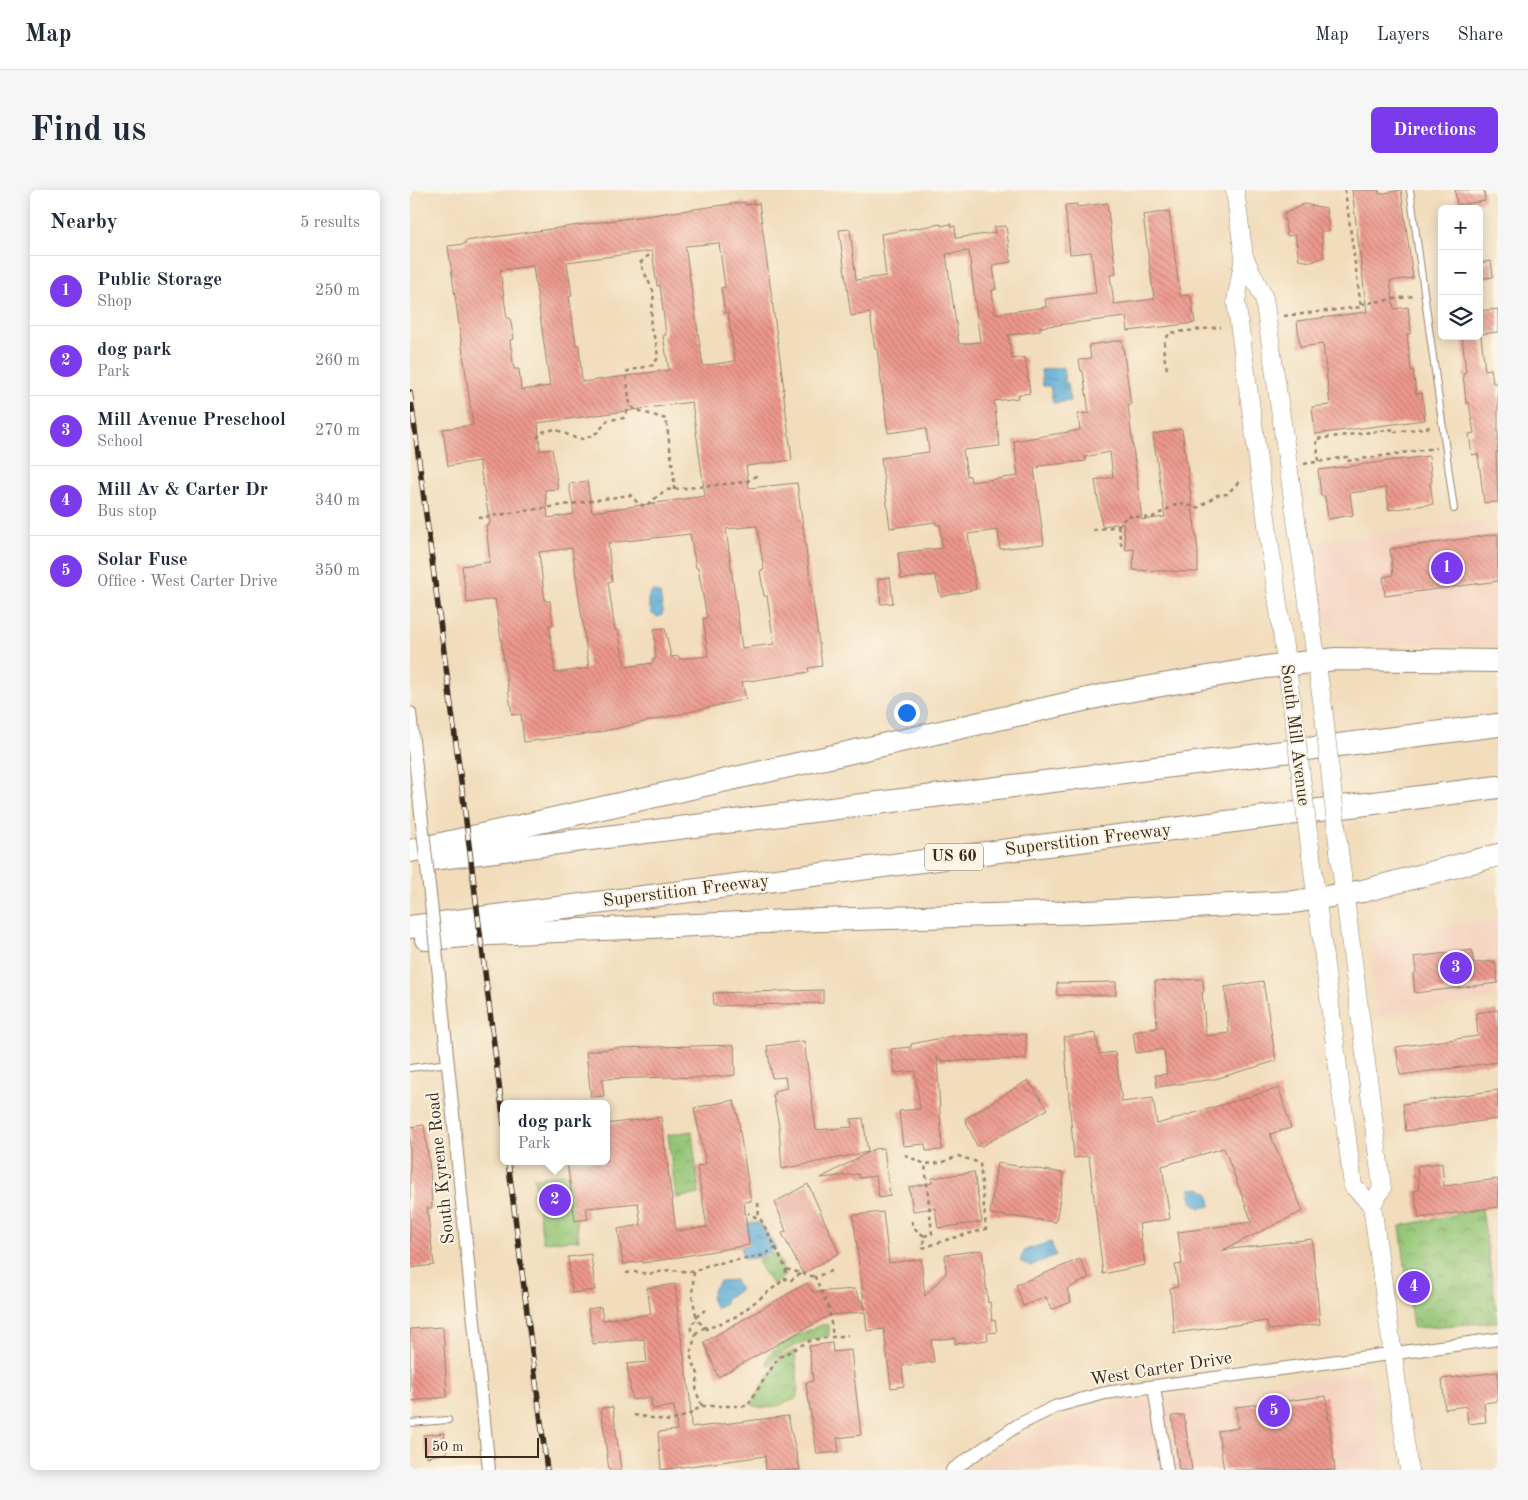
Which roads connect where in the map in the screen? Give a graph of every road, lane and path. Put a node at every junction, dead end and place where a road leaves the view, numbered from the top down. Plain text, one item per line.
1 (1234, 190) edge
2 (1345, 190) edge
3 (1410, 190) edge
4 (649, 255) dead end
5 (1244, 257) junction
6 (1424, 294) junction
7 (1361, 304) junction
8 (1284, 316) dead end
9 (1221, 327) dead end
10 (1168, 370) dead end
11 (630, 406) junction
12 (1442, 426) junction
13 (537, 438) dead end
14 (1445, 446) junction
15 (1319, 461) junction
16 (1304, 464) dead end
17 (759, 474) dead end
18 (1240, 481) dead end
19 (674, 490) junction
20 (1454, 510) dead end
21 (478, 518) dead end
22 (1118, 526) junction
23 (1093, 530) dead end
24 (1122, 550) dead end
25 (1316, 661) junction
26 (1498, 662) edge
27 (1286, 664) junction
28 (410, 713) edge
29 (1498, 725) edge
30 (1498, 787) edge
31 (416, 789) edge
32 (410, 851) edge
33 (1498, 856) edge
34 (410, 862) edge
35 (1344, 895) junction
36 (1316, 899) junction
37 (410, 927) edge
38 (410, 940) edge
39 (448, 1063) junction
40 (410, 1068) edge
41 (904, 1155) dead end
42 (925, 1164) junction
43 (758, 1203) dead end
44 (1372, 1205) junction
45 (748, 1213) dead end
46 (911, 1217) dead end
47 (760, 1219) junction
48 (924, 1236) junction
49 (776, 1248) junction
50 (786, 1269) junction
51 (831, 1271) dead end
52 (694, 1272) junction
53 (626, 1273) dead end
54 (801, 1273) junction
55 (815, 1277) junction
56 (784, 1279) junction
57 (705, 1310) dead end
58 (697, 1318) junction
59 (705, 1327) junction
60 (696, 1333) junction
61 (848, 1335) dead end
62 (833, 1337) junction
63 (1498, 1339) edge
64 (1393, 1354) junction
65 (1154, 1386) junction
66 (702, 1406) junction
67 (634, 1415) dead end
68 (448, 1420) dead end
69 (410, 1423) edge
70 (489, 1470) edge
71 (952, 1470) edge
72 (1167, 1470) edge
73 (1409, 1470) edge

1 - 5 main road, South Mill Avenue
2 - 7 path
3 - 6 lane
4 - 11 path
5 - 25 main road, South Mill Avenue
5 - 27 main road, South Mill Avenue
6 - 7 path
6 - 12 lane
7 - 8 path
9 - 10 path
11 - 13 path
11 - 19 path
12 - 14 lane
12 - 15 path
14 - 15 path
14 - 20 lane
15 - 16 path
17 - 19 path
18 - 22 path
19 - 21 path
22 - 23 path
22 - 24 path
25 - 26 highway
25 - 27 highway
25 - 35 main road, South Mill Avenue, bridge
27 - 32 highway
27 - 36 main road, South Mill Avenue, bridge
28 - 31 street, South Kyrene Road
29 - 34 highway
30 - 37 highway, Superstition Freeway / US 60
31 - 39 street, South Kyrene Road, bridge
33 - 35 highway
35 - 36 highway
35 - 44 main road, South Mill Avenue
36 - 38 highway
36 - 44 main road, South Mill Avenue
39 - 40 lane
39 - 70 street, South Kyrene Road
41 - 42 path
42 - 48 path
42 - 48 path
43 - 47 path
44 - 64 main road
45 - 47 path
46 - 48 path
47 - 49 path
49 - 50 path
49 - 52 path
50 - 54 path
50 - 56 path
51 - 55 path
52 - 53 path
52 - 58 path
54 - 55 path
54 - 56 path
55 - 62 path
56 - 59 path
57 - 58 path
58 - 59 path
58 - 60 path
59 - 60 path
60 - 66 path
61 - 62 path
62 - 66 path
63 - 64 street, West Carter Drive
64 - 65 street, West Carter Drive
64 - 73 main road
65 - 71 street, West Carter Drive
65 - 72 street
66 - 67 path
68 - 69 lane

